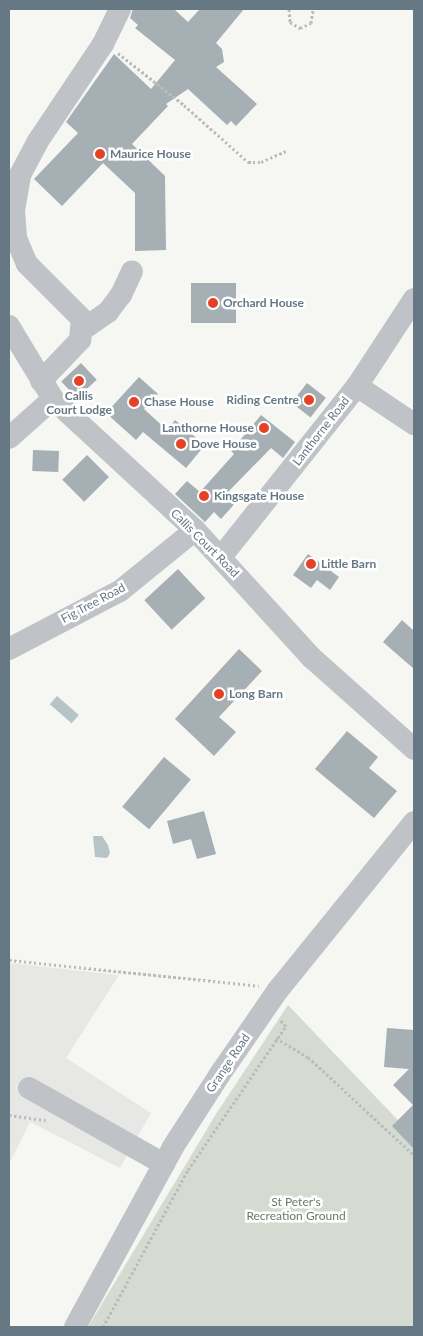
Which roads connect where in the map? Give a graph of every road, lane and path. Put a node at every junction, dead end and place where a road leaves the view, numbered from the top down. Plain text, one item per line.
1 (120, 9) edge
2 (290, 9) edge
3 (313, 9) edge
4 (103, 44) junction
5 (286, 150) dead end
6 (132, 271) dead end
7 (414, 299) edge
8 (9, 326) edge
9 (82, 330) junction
10 (357, 386) junction
11 (47, 390) junction
12 (414, 424) edge
13 (9, 438) edge
14 (195, 530) junction
15 (221, 557) junction
16 (9, 649) edge
17 (414, 749) edge
18 (414, 822) edge
19 (9, 960) edge
20 (278, 990) junction
21 (29, 1088) dead end
22 (9, 1115) edge
23 (48, 1120) dead end
24 (414, 1155) edge
25 (164, 1164) junction
26 (75, 1327) edge
27 (103, 1327) edge

1 - 4 street
2 - 3 path
4 - 5 path
4 - 9 street
6 - 9 street
7 - 10 street, Lanthorne Road
8 - 11 street, Callis Court Road
9 - 11 street
10 - 12 street
10 - 15 street, Lanthorne Road
11 - 13 street
11 - 14 street, Callis Court Road
14 - 15 street, Callis Court Road
14 - 16 street, Fig Tree Road
15 - 17 street, Callis Court Road
18 - 20 street, Grange Road
19 - 20 path
20 - 25 street, Grange Road
21 - 25 street
22 - 23 path
24 - 27 path
25 - 26 street, Grange Road

